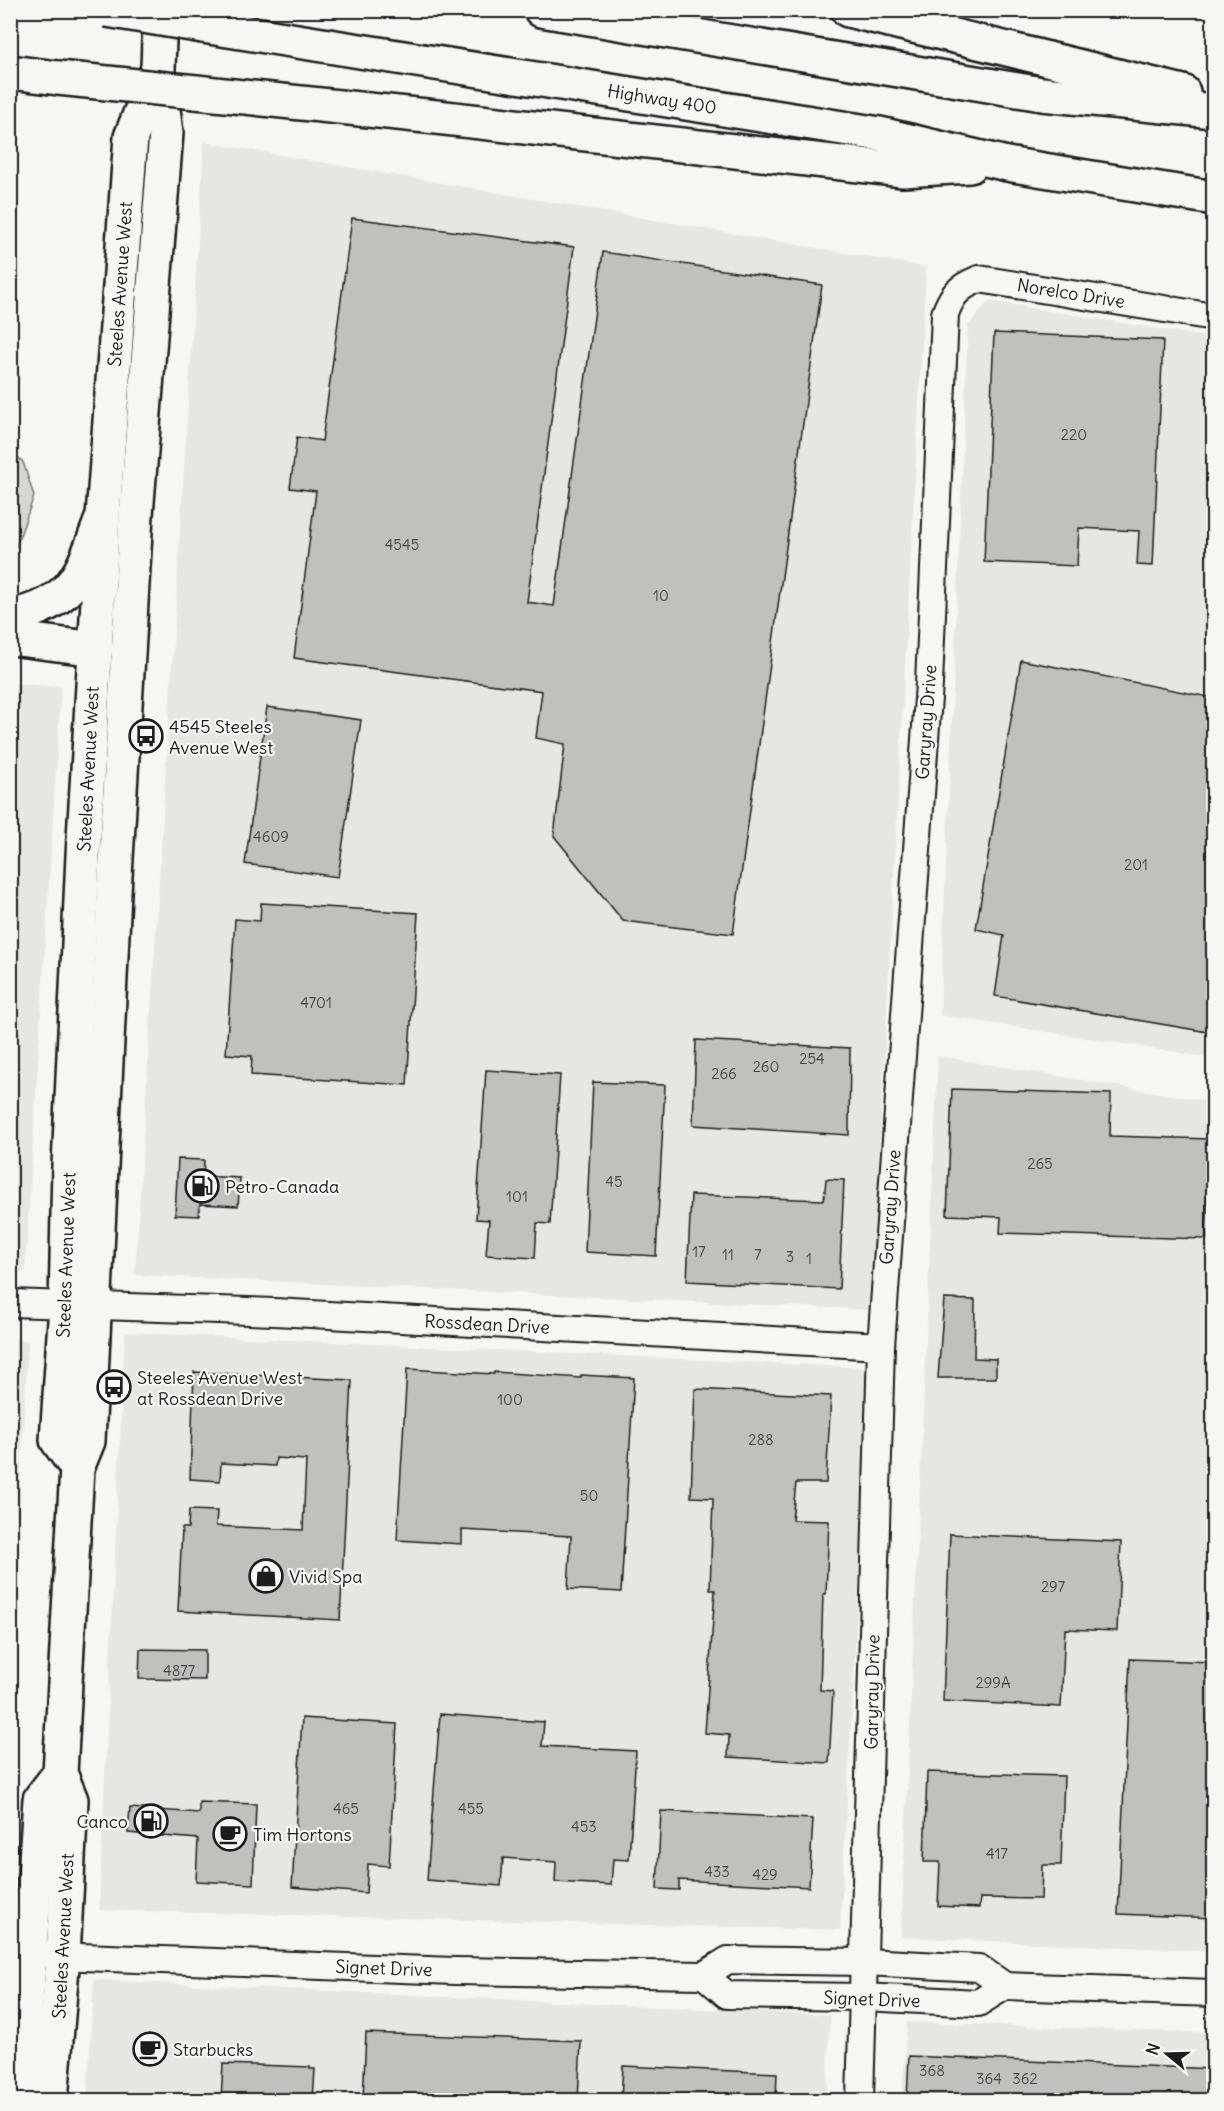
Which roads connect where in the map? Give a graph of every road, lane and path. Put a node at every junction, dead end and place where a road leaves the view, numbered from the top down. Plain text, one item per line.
1 (107, 10) edge
2 (160, 10) edge
3 (541, 10) edge
4 (848, 10) edge
5 (158, 69) junction
6 (10, 72) edge
7 (1214, 100) edge
8 (1214, 111) edge
9 (1007, 164) junction
10 (1214, 198) edge
11 (945, 314) joint
12 (1214, 317) edge
13 (103, 516) junction
14 (10, 617) edge
15 (10, 638) edge
16 (96, 649) junction
17 (128, 655) junction
18 (10, 1303) edge
19 (80, 1306) junction
20 (880, 1346) junction
21 (60, 1773) junction
22 (21, 1953) edge
23 (63, 1956) junction
24 (865, 1962) junction
25 (704, 1975) junction
26 (1005, 1986) junction
27 (1214, 1993) edge
28 (864, 1997) junction
29 (20, 2100) edge
30 (51, 2100) edge
31 (860, 2100) edge

1 - 9 main road, Highway 400, bridge
2 - 5 main road, Steeles Avenue West
3 - 8 main road
4 - 7 main road
5 - 13 main road, Steeles Avenue West
5 - 17 main road, Steeles Avenue West
6 - 9 main road, bridge
9 - 10 main road, Highway 400
11 - 12 street, Norelco Drive
11 - 20 street, Garyray Drive
13 - 14 main road
13 - 16 main road, Steeles Avenue West
15 - 16 main road
16 - 17 main road
16 - 19 main road, Steeles Avenue West
17 - 19 main road, Steeles Avenue West
18 - 19 street, Rossdean Drive
19 - 20 street, Rossdean Drive
19 - 21 main road, Steeles Avenue West
20 - 24 street, Garyray Drive
21 - 22 main road, Steeles Avenue West
21 - 23 main road, Steeles Avenue West
22 - 23 street, Signet Drive
22 - 29 main road, Steeles Avenue West
23 - 25 street, Signet Drive
23 - 30 main road, Steeles Avenue West
24 - 25 street, Signet Drive
24 - 26 street, Signet Drive
24 - 28 street, Garyray Drive
25 - 28 street, Signet Drive
26 - 27 street
26 - 28 street, Signet Drive
28 - 31 street, Garyray Drive

